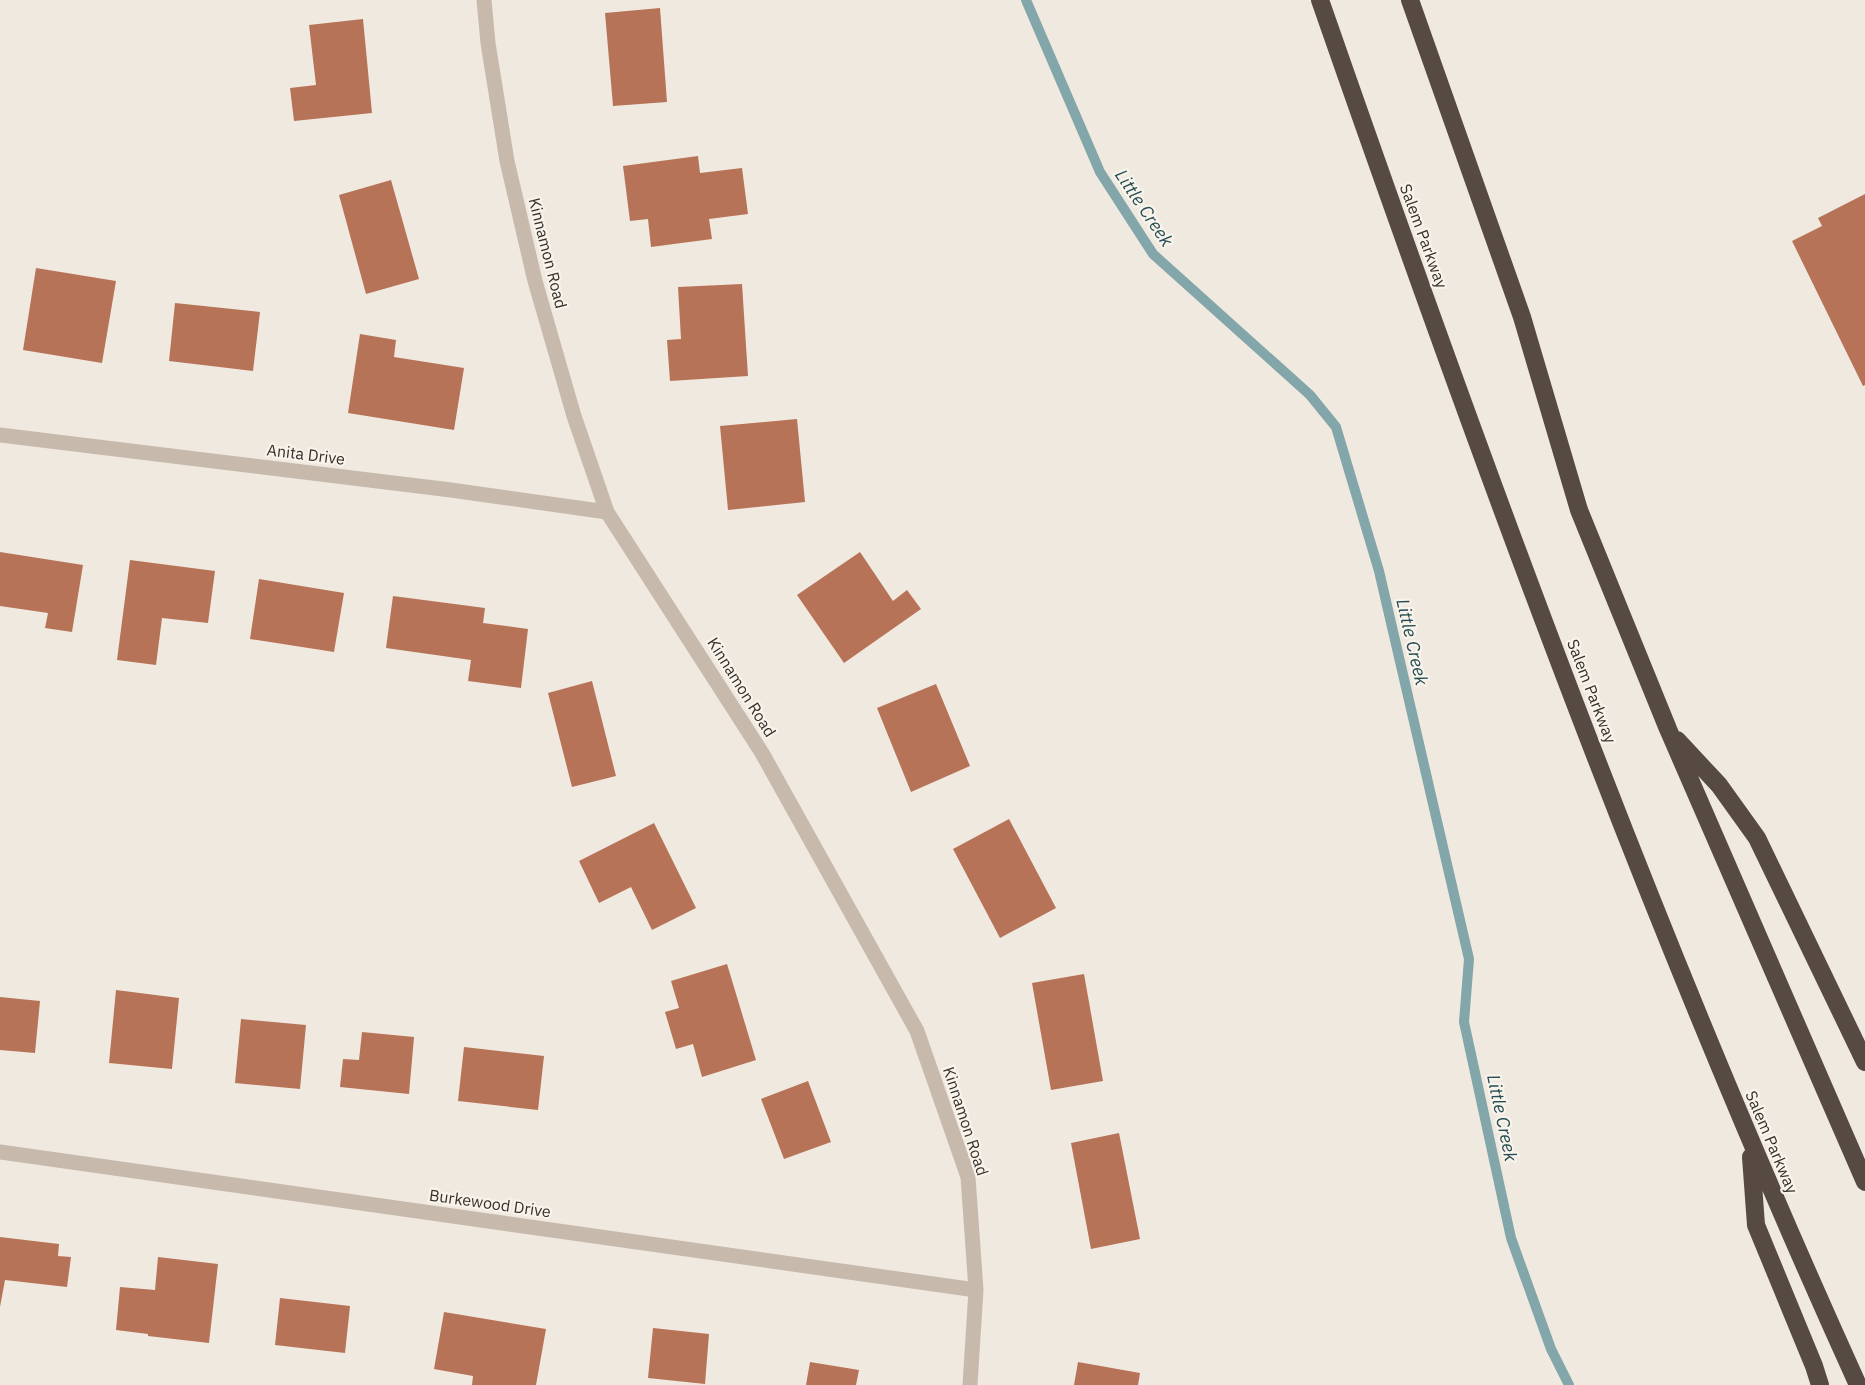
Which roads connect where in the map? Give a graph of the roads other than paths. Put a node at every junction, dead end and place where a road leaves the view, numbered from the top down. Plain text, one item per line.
1 (484, 0) edge
2 (1320, 0) edge
3 (1410, 0) edge
4 (0, 435) edge
5 (607, 512) junction
6 (1668, 729) junction
7 (1865, 1062) edge
8 (1750, 1143) junction
9 (0, 1152) edge
10 (1865, 1182) edge
11 (976, 1290) junction
12 (970, 1385) edge
13 (1820, 1385) edge
14 (1858, 1385) edge

1 - 5 street, Kinnamon Road
2 - 8 highway, Salem Parkway
3 - 6 highway
4 - 5 street, Anita Drive
5 - 11 street, Kinnamon Road
6 - 7 highway
6 - 10 highway
8 - 13 highway
8 - 14 highway, Salem Parkway
9 - 11 street, Burkewood Drive
11 - 12 street, Kinnamon Road

